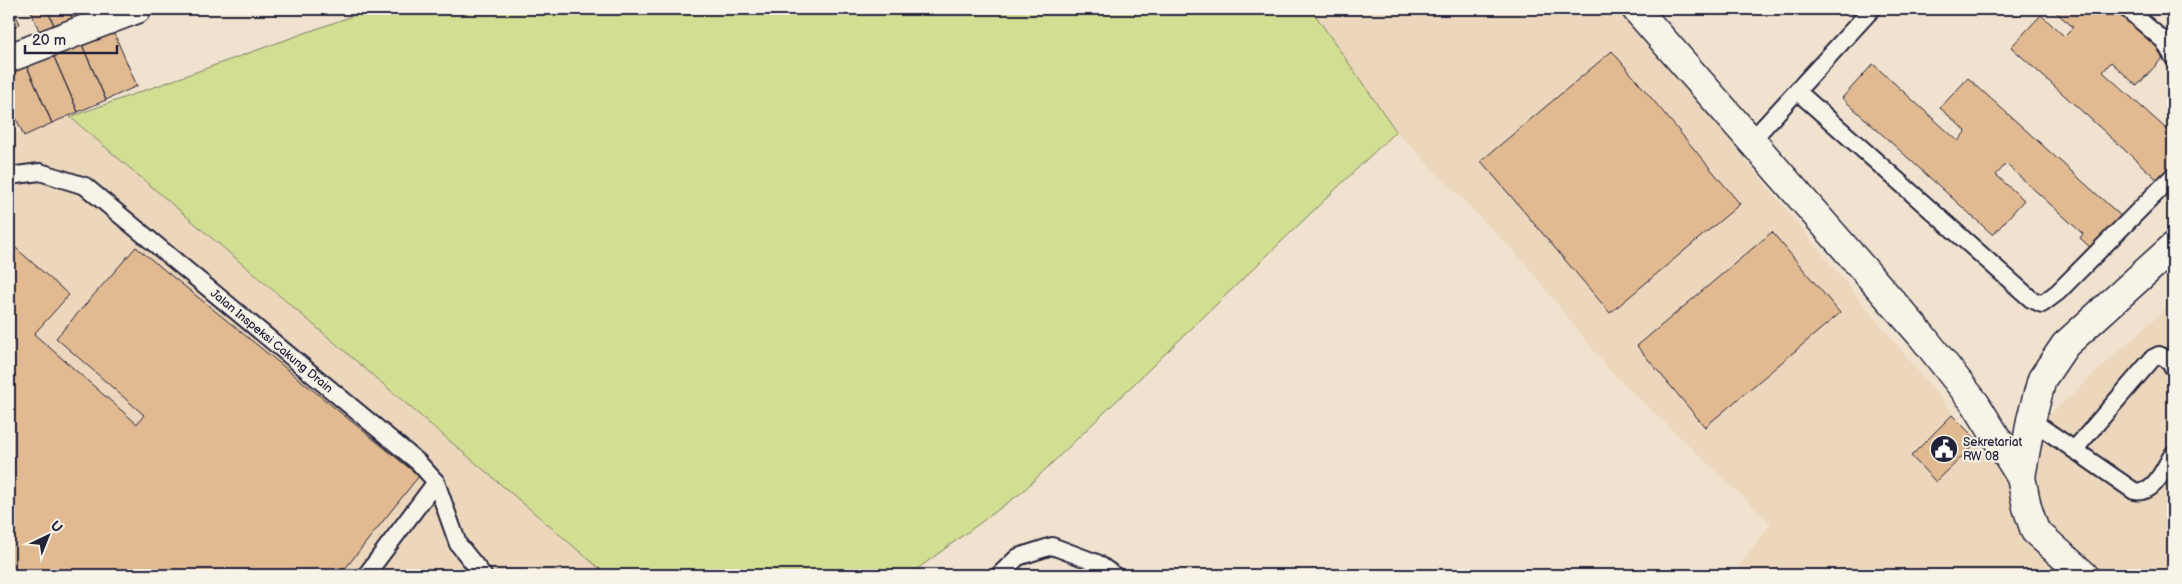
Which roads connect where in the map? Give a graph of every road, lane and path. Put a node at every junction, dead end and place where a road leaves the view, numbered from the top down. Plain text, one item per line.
1 (138, 9) edge
2 (1636, 9) edge
3 (1872, 9) edge
4 (2127, 9) edge
5 (2173, 57) edge
6 (9, 58) edge
7 (1798, 91) junction
8 (1752, 140) junction
9 (9, 176) edge
10 (2173, 176) edge
11 (2173, 247) edge
12 (2173, 367) edge
13 (2031, 420) junction
14 (2074, 450) junction
15 (2173, 454) edge
16 (2022, 477) junction
17 (436, 482) junction
18 (366, 575) edge
19 (483, 575) edge
20 (999, 575) edge
21 (1114, 575) edge
22 (2084, 575) edge

1 - 6 street
2 - 8 street
3 - 7 lane
4 - 5 lane
7 - 8 lane
7 - 10 lane
8 - 16 street
9 - 17 lane, Jalan Inspeksi Cakung Drain
11 - 13 street
12 - 14 lane
13 - 14 lane
13 - 16 street
14 - 15 lane
16 - 22 street
17 - 18 lane
17 - 19 lane, Jalan Inspeksi Cakung Drain
20 - 21 lane

